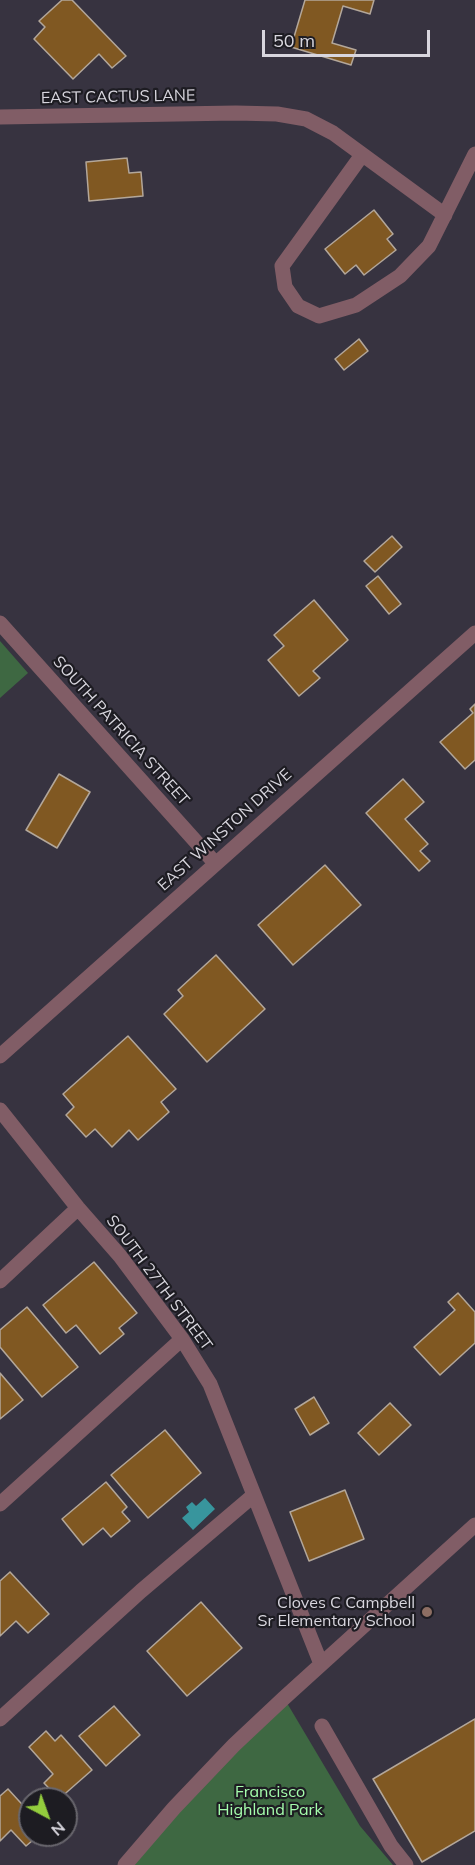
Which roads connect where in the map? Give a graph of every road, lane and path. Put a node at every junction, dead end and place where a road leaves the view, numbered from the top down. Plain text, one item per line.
1 (0, 117) edge
2 (475, 154) edge
3 (362, 155) junction
4 (445, 215) junction
5 (0, 622) edge
6 (475, 633) edge
7 (215, 863) junction
8 (0, 1056) edge
9 (0, 1110) edge
10 (78, 1208) junction
11 (0, 1281) edge
12 (182, 1339) junction
13 (254, 1496) junction
14 (0, 1504) edge
15 (475, 1526) edge
16 (321, 1664) junction
17 (0, 1719) edge
18 (322, 1726) dead end
19 (125, 1865) edge
20 (406, 1865) edge

1 - 3 street, EAST CACTUS LANE
2 - 4 street
3 - 4 street, EAST CACTUS LANE
3 - 4 street
5 - 7 street, SOUTH PATRICIA STREET
6 - 7 street, EAST WINSTON DRIVE
7 - 8 street, EAST WINSTON DRIVE
9 - 10 street, SOUTH 27TH STREET
10 - 11 street
10 - 12 street, SOUTH 27TH STREET
12 - 13 street, SOUTH 27TH STREET
12 - 14 street
13 - 16 street, SOUTH 27TH STREET
13 - 17 street
15 - 16 street
16 - 19 street
18 - 20 street

